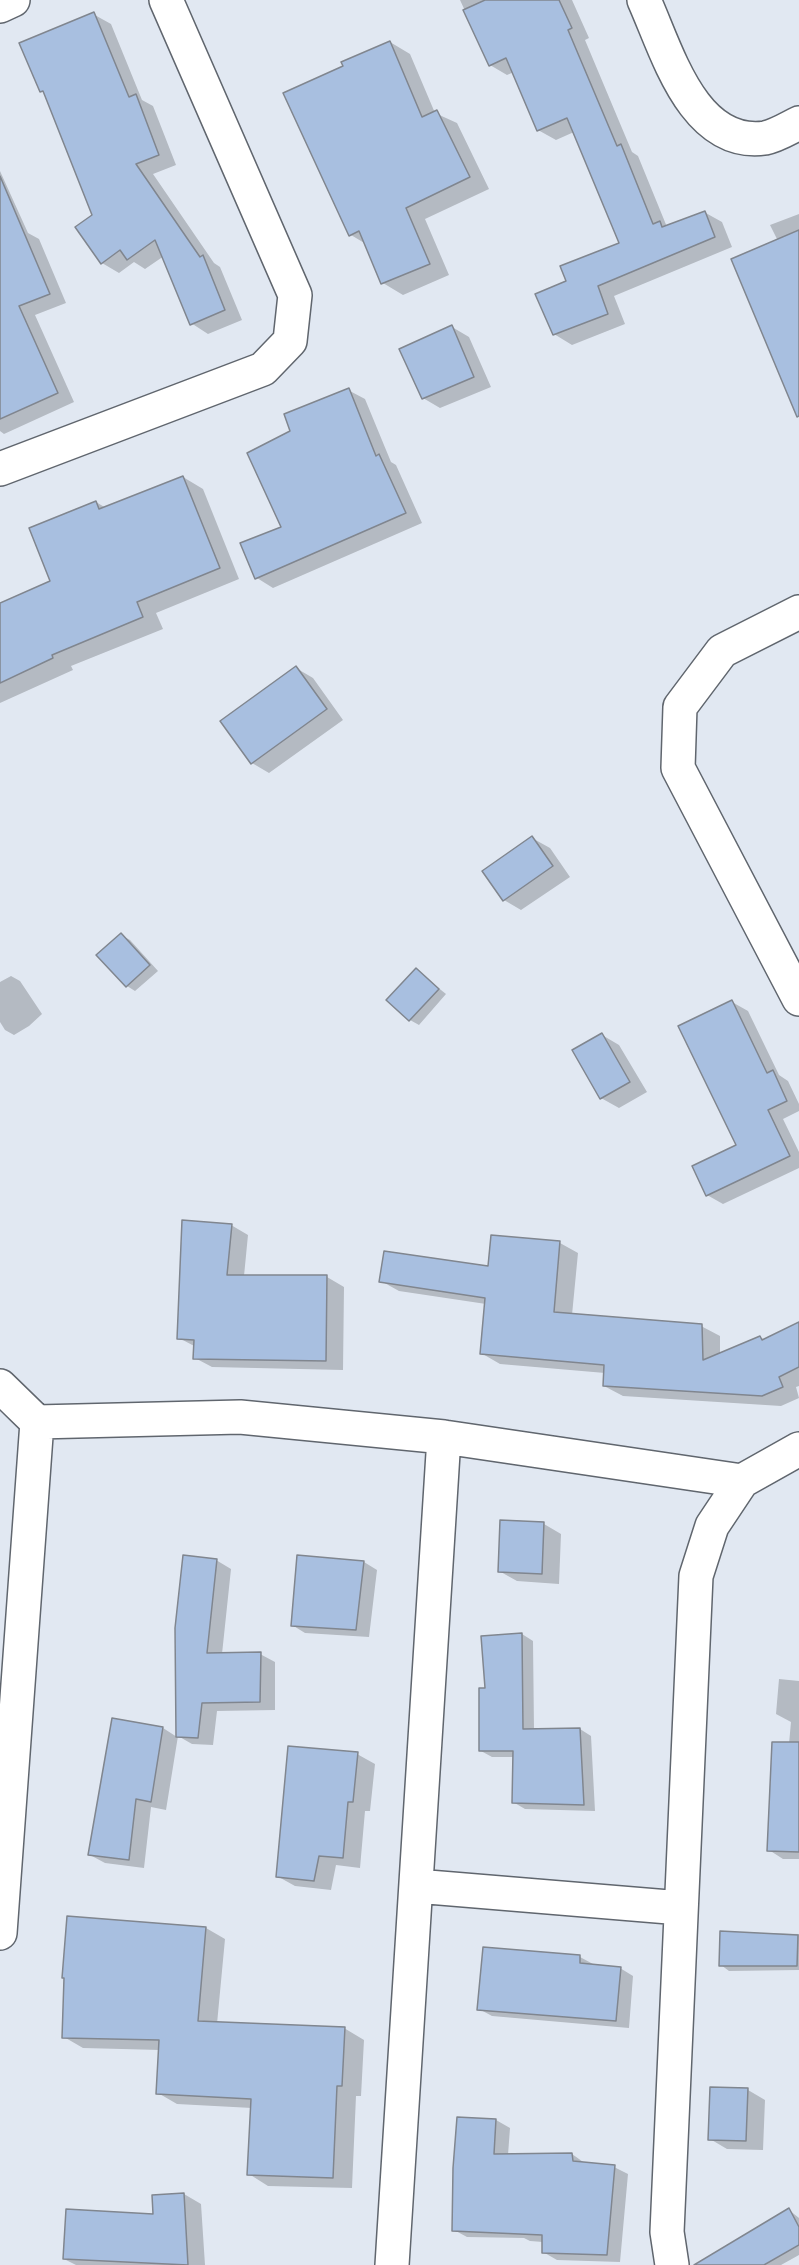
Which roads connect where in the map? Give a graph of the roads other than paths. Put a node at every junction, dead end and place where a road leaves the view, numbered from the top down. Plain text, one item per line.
1 (13, 0) edge
2 (166, 0) edge
3 (644, 0) edge
4 (0, 6) edge
5 (799, 123) edge
6 (0, 470) edge
7 (799, 612) edge
8 (799, 999) edge
9 (0, 1386) edge
10 (37, 1422) junction
11 (444, 1437) junction
12 (799, 1449) edge
13 (742, 1481) junction
14 (416, 1886) junction
15 (681, 1908) junction
16 (0, 1933) edge
17 (392, 2265) edge
18 (672, 2265) edge

1 - 4 street
2 - 6 street
3 - 5 street
7 - 8 street
9 - 10 street
10 - 11 street
10 - 16 street
11 - 13 street
11 - 14 street
12 - 13 street
13 - 15 street
14 - 15 street
14 - 17 street
15 - 18 street

